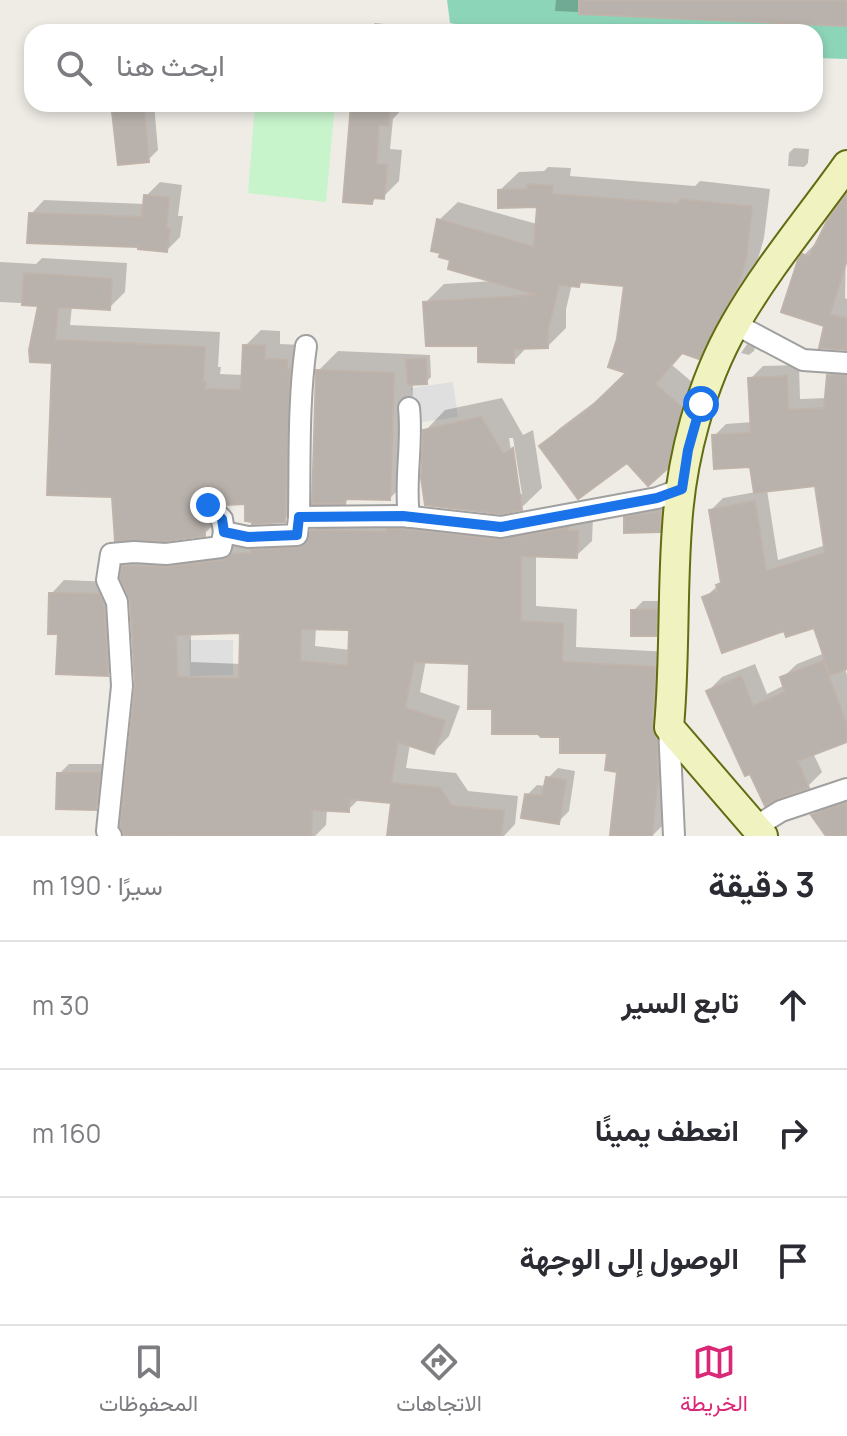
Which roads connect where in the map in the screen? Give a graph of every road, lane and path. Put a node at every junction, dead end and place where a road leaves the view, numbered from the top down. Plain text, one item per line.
1 (847, 165) edge
2 (735, 324) junction
3 (306, 346) dead end
4 (847, 363) edge
5 (409, 408) dead end
6 (682, 489) junction
7 (208, 505) dead end
8 (299, 517) junction
9 (409, 517) junction
10 (224, 532) junction
11 (669, 727) junction
12 (847, 789) edge
13 (760, 831) edge
14 (111, 836) edge
15 (674, 836) edge

1 - 2 street
2 - 4 street
2 - 6 street
3 - 8 street
5 - 9 street
6 - 9 street
6 - 11 street
7 - 10 street
8 - 9 street
8 - 10 street
10 - 14 street
11 - 13 street
11 - 15 street
12 - 13 street

